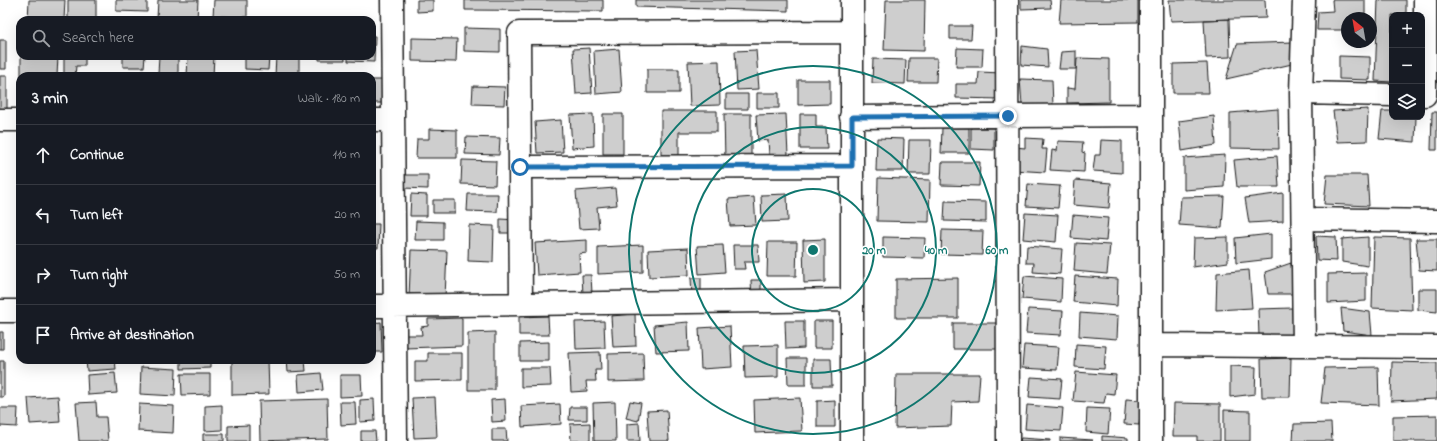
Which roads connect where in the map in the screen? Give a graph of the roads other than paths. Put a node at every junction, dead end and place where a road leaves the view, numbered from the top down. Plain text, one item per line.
1 (392, 0) edge
2 (852, 0) edge
3 (1007, 0) edge
4 (1151, 0) edge
5 (1304, 0) edge
6 (1425, 0) edge
7 (852, 32) junction
8 (1301, 93) junction
9 (1389, 95) edge
10 (1428, 95) edge
11 (1151, 115) junction
12 (1008, 116) junction
13 (852, 117) junction
14 (0, 120) edge
15 (16, 120) edge
16 (383, 120) edge
17 (852, 166) junction
18 (520, 167) junction
19 (1303, 219) junction
20 (1437, 221) edge
21 (851, 300) junction
22 (521, 304) junction
23 (376, 306) edge
24 (395, 306) junction
25 (0, 311) edge
26 (16, 311) edge
27 (1151, 345) junction
28 (1304, 346) junction
29 (1437, 347) edge
30 (396, 441) edge
31 (852, 441) edge
32 (1008, 441) edge
33 (1151, 441) edge

1 - 16 street
2 - 7 street
3 - 12 street
4 - 11 street
5 - 8 street
6 - 10 street
7 - 13 street
7 - 18 street
8 - 9 street
8 - 19 street
11 - 12 street
11 - 27 street
12 - 13 street
12 - 32 street
13 - 17 street
14 - 15 street
16 - 24 street
17 - 18 street
17 - 21 street
18 - 22 street
19 - 20 street
19 - 28 street
21 - 22 street
21 - 31 street
22 - 24 street
23 - 24 street
24 - 30 street
25 - 26 street
27 - 28 street
27 - 33 street
28 - 29 street

